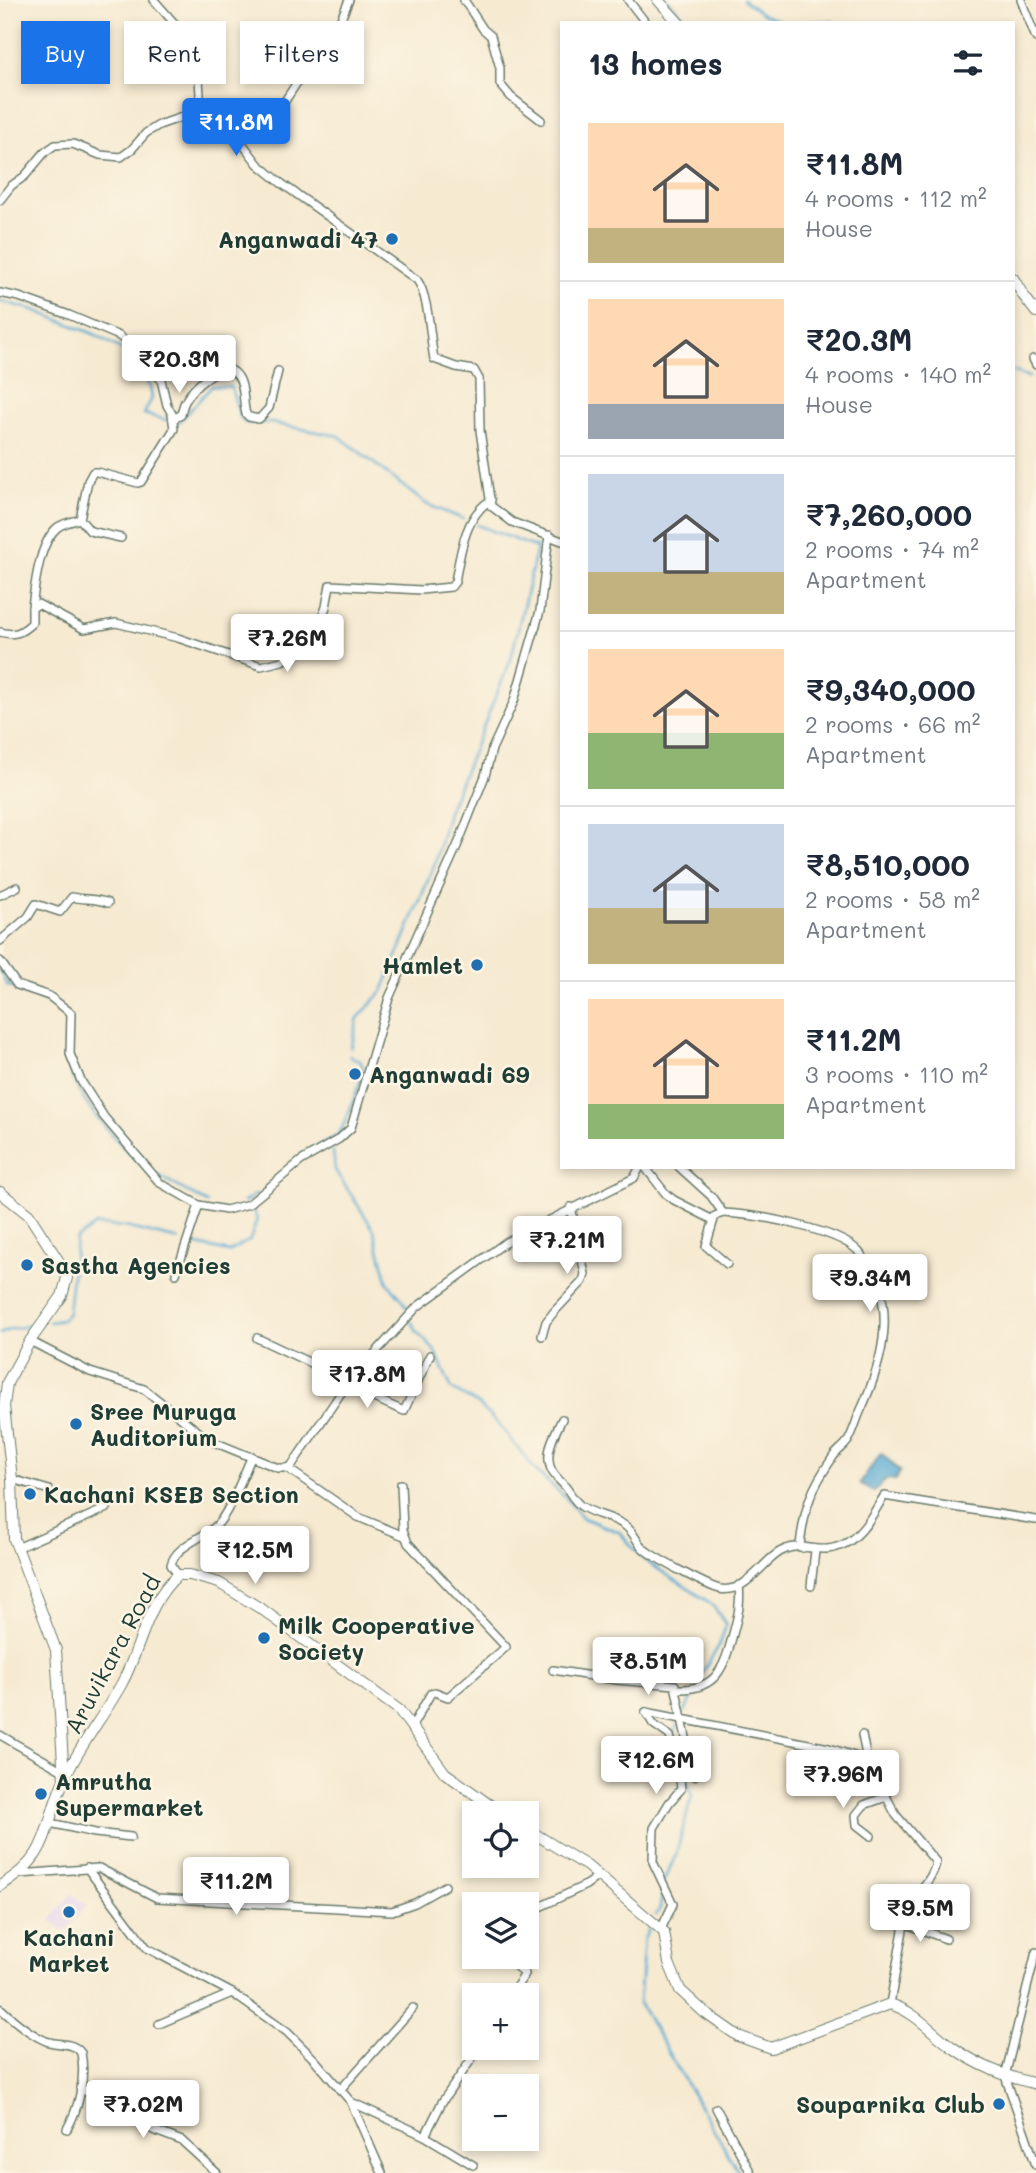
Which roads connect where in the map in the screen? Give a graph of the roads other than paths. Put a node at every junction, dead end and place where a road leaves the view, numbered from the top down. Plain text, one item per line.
1 (154, 0) edge
2 (349, 0) edge
3 (464, 0) edge
4 (628, 0) edge
5 (658, 0) edge
6 (1021, 0) edge
7 (644, 21) edge
8 (677, 21) edge
9 (1036, 38) edge
10 (201, 110) junction
11 (541, 120) dead end
12 (236, 135) junction
13 (0, 200) edge
14 (1015, 281) edge
15 (0, 293) edge
16 (1036, 312) edge
17 (278, 371) dead end
18 (173, 419) junction
19 (491, 500) junction
20 (80, 519) junction
21 (549, 535) junction
22 (121, 538) dead end
23 (560, 540) edge
24 (32, 608) junction
25 (0, 632) edge
26 (17, 887) dead end
27 (0, 895) edge
28 (108, 903) dead end
29 (0, 942) edge
30 (0, 961) edge
31 (641, 1169) edge
32 (645, 1169) edge
33 (681, 1169) edge
34 (0, 1192) edge
35 (199, 1205) junction
36 (571, 1207) junction
37 (723, 1213) junction
38 (712, 1220) junction
39 (727, 1264) dead end
40 (176, 1273) dead end
41 (542, 1336) dead end
42 (257, 1338) dead end
43 (30, 1340) junction
44 (429, 1355) dead end
45 (3, 1381) edge
46 (349, 1381) junction
47 (562, 1419) dead end
48 (252, 1456) junction
49 (286, 1468) junction
50 (12, 1479) junction
51 (401, 1484) dead end
52 (49, 1490) dead end
53 (107, 1508) dead end
54 (1036, 1520) edge
55 (404, 1536) junction
56 (17, 1548) junction
57 (803, 1548) junction
58 (815, 1550) junction
59 (178, 1574) junction
60 (739, 1585) junction
61 (811, 1586) dead end
62 (553, 1670) dead end
63 (678, 1689) junction
64 (683, 1718) junction
65 (411, 1728) junction
66 (0, 1735) edge
67 (862, 1735) dead end
68 (867, 1759) junction
69 (64, 1775) junction
70 (694, 1776) dead end
71 (886, 1797) junction
72 (484, 1801) edge
73 (50, 1823) junction
74 (539, 1836) edge
75 (871, 1836) dead end
76 (131, 1837) dead end
77 (87, 1868) junction
78 (20, 1874) junction
79 (598, 1876) junction
80 (0, 1886) edge
81 (445, 1886) dead end
82 (539, 1907) edge
83 (904, 1923) junction
84 (661, 1929) junction
85 (946, 1939) dead end
86 (1036, 1952) edge
87 (519, 1969) edge
88 (519, 1983) edge
89 (232, 1993) junction
90 (890, 2004) junction
91 (0, 2008) edge
92 (413, 2008) dead end
93 (159, 2024) dead end
94 (471, 2060) edge
95 (1004, 2076) junction
96 (1036, 2084) edge
97 (80, 2088) junction
98 (340, 2090) junction
99 (351, 2102) junction
100 (716, 2108) dead end
101 (67, 2129) dead end
102 (425, 2136) junction
103 (473, 2165) dead end
104 (1036, 2165) edge
105 (217, 2173) edge
106 (382, 2173) edge
107 (751, 2173) edge

1 - 10 street
2 - 12 street
3 - 11 street
4 - 7 street
5 - 8 main road
6 - 9 street
10 - 12 street
10 - 13 street
12 - 19 street
14 - 16 main road
15 - 18 street
17 - 18 street
18 - 20 street
19 - 21 street
19 - 24 street
20 - 22 street
20 - 24 street
21 - 23 street
21 - 35 street
24 - 25 street
26 - 27 street
28 - 29 street
30 - 35 street
31 - 36 street
32 - 38 street
33 - 37 street
34 - 43 main road
35 - 40 street
36 - 41 street
36 - 46 street
37 - 38 street
37 - 57 street
38 - 39 street
42 - 46 street
43 - 45 main road
43 - 48 street
44 - 46 street
45 - 50 main road
46 - 49 street
47 - 60 street
48 - 49 street
48 - 59 street
49 - 55 street
50 - 52 street
50 - 56 main road
51 - 55 street
53 - 56 street
54 - 58 street
55 - 65 street
56 - 69 main road
57 - 58 street
57 - 60 street
58 - 61 street
59 - 65 main road, Aruvikara Road
59 - 69 main road, Aruvikara Road
60 - 63 street
62 - 63 street
63 - 64 street
64 - 68 street
64 - 70 street
64 - 84 street
65 - 72 main road, Aruvikara Road
66 - 69 street
67 - 68 street
68 - 71 street
69 - 73 main road
71 - 75 street
71 - 83 street
73 - 76 street
73 - 78 main road
74 - 79 main road
77 - 78 street
77 - 81 street
77 - 89 street
78 - 80 main road
79 - 82 street
79 - 84 main road
83 - 85 street
83 - 90 street
84 - 90 main road
86 - 95 street
87 - 88 street
89 - 93 street
89 - 98 street
90 - 95 main road
91 - 97 street
92 - 98 street
94 - 102 street
95 - 96 main road
95 - 104 street
97 - 101 street
97 - 105 street
98 - 99 street
99 - 102 street
99 - 106 street
100 - 107 street
102 - 103 street

